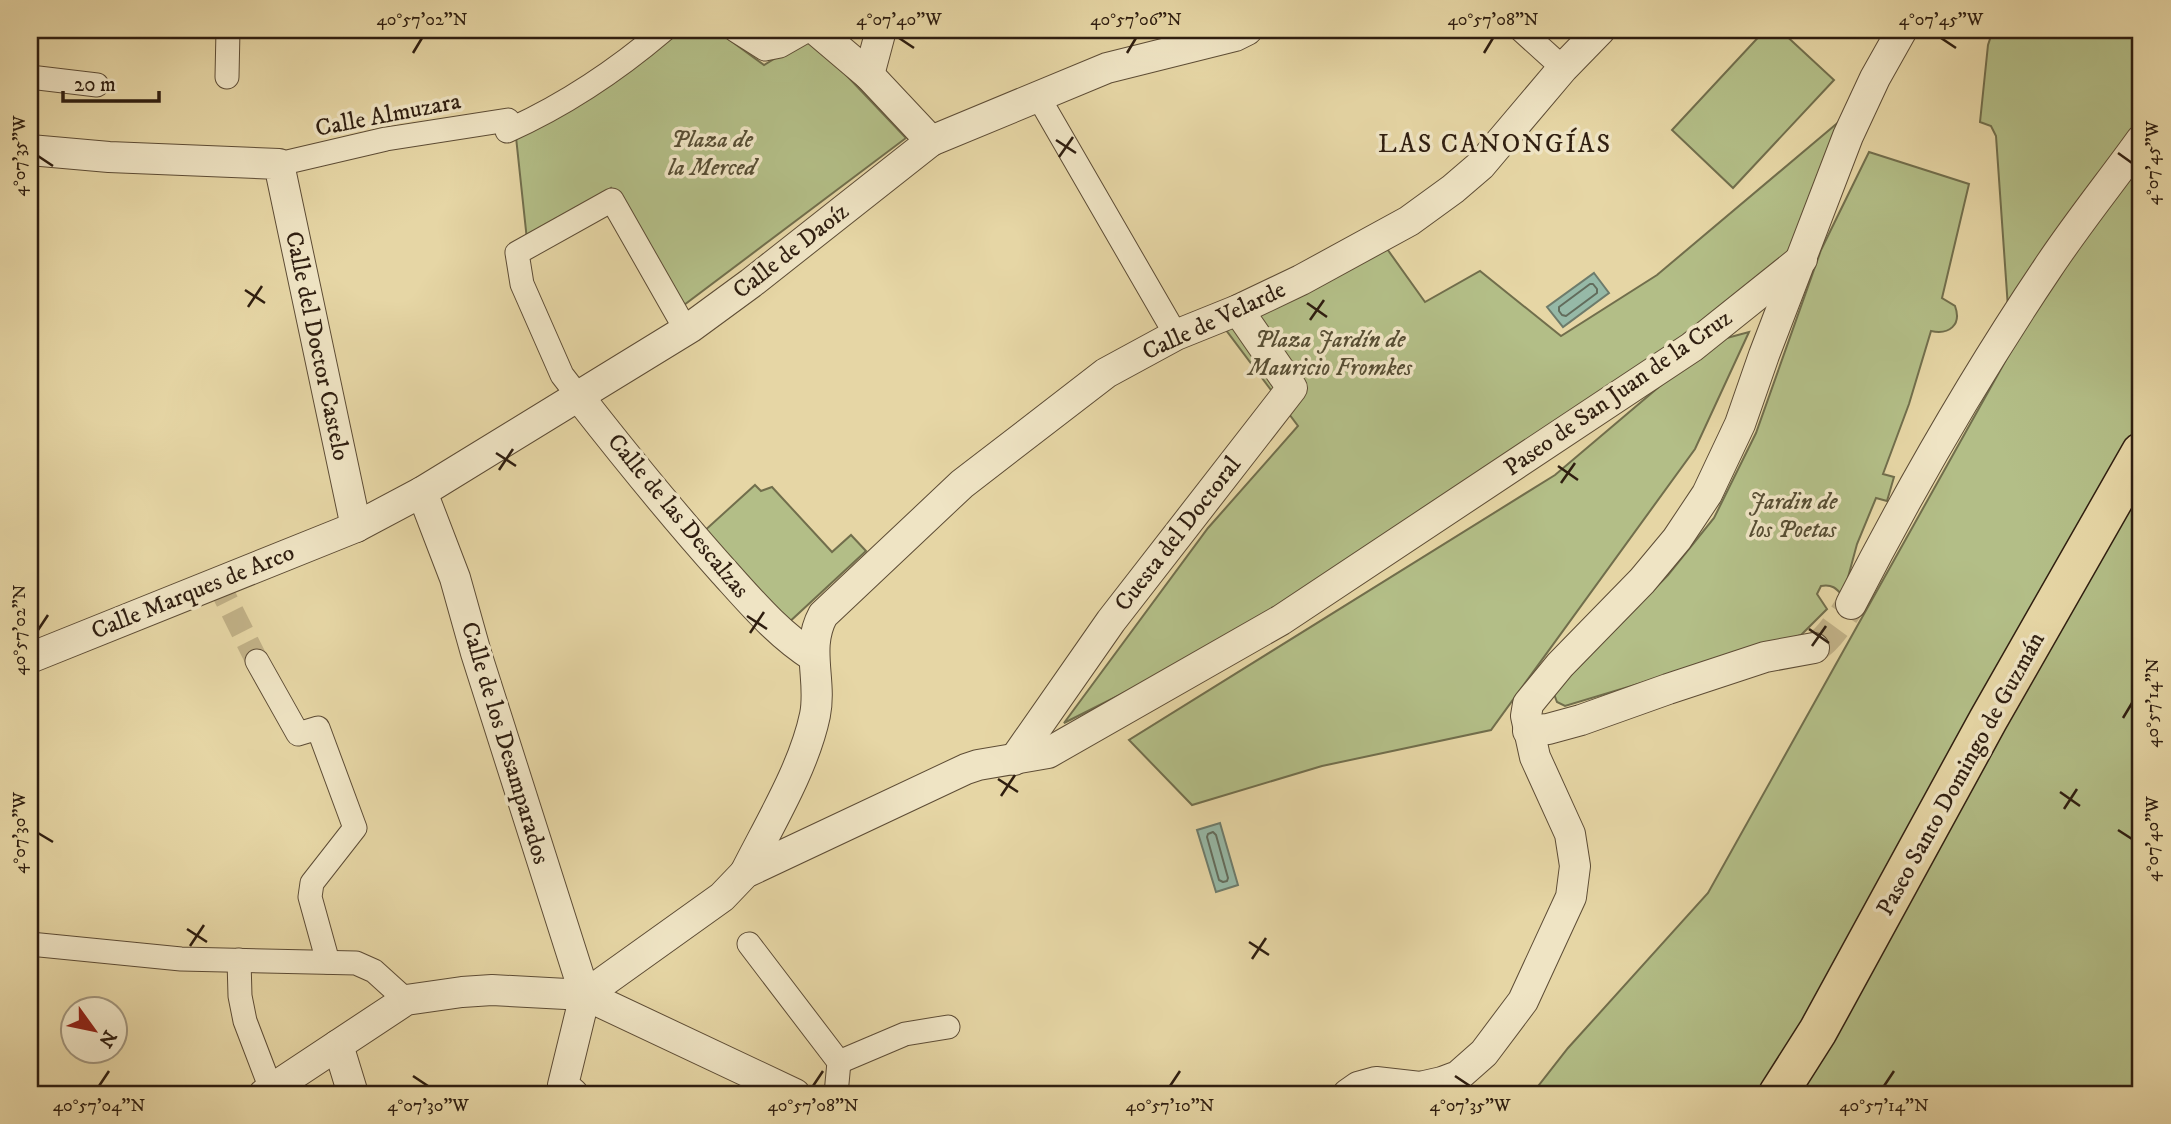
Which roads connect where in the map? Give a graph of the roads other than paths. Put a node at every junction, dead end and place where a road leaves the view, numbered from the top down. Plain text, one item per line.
1 (228, 30) edge
2 (664, 30) edge
3 (735, 30) edge
4 (808, 30) edge
5 (816, 30) edge
6 (881, 30) edge
7 (1248, 30) edge
8 (1521, 30) edge
9 (1600, 30) edge
10 (1902, 30) edge
11 (1563, 68) junction
12 (869, 75) junction
13 (30, 77) edge
14 (227, 77) dead end
15 (97, 85) dead end
16 (1039, 98) junction
17 (2141, 140) edge
18 (931, 141) junction
19 (30, 150) edge
20 (279, 164) junction
21 (1802, 259) junction
22 (1238, 310) junction
23 (686, 330) junction
24 (1176, 335) junction
25 (579, 397) junction
26 (2141, 452) edge
27 (422, 492) junction
28 (356, 527) junction
29 (1852, 604) tunnel mouth
30 (1814, 648) tunnel mouth
31 (814, 657) junction
32 (30, 658) edge
33 (257, 661) tunnel mouth
34 (1528, 731) junction
35 (1014, 760) junction
36 (745, 873) junction
37 (30, 944) edge
38 (749, 944) dead end
39 (239, 960) junction
40 (328, 962) junction
41 (584, 995) junction
42 (406, 1000) junction
43 (948, 1027) dead end
44 (338, 1045) junction
45 (839, 1062) junction
46 (275, 1090) edge
47 (563, 1091) edge
48 (353, 1094) edge
49 (795, 1094) edge
50 (836, 1094) edge
51 (1348, 1094) edge
52 (1778, 1094) edge

1 - 14 street
2 - 20 street, Calle Almuzara
3 - 4 street
5 - 12 street
6 - 12 street
7 - 16 street, Calle de Daoíz
8 - 11 street
9 - 11 street, Calle de Velarde
10 - 21 street
11 - 22 street, Calle de Velarde
12 - 18 street
13 - 15 street
16 - 18 street, Calle de Daoíz
16 - 24 street
17 - 29 street
18 - 23 street, Calle de Daoíz
19 - 20 street
20 - 28 street, Calle del Doctor Castelo
21 - 34 street, Paseo de San Juan de la Cruz
21 - 35 street, Paseo de San Juan de la Cruz
22 - 24 street, Calle de Velarde
22 - 35 street, Cuesta del Doctoral
23 - 25 street, Calle de Daoíz
23 - 25 street
24 - 31 street, Calle de Velarde
25 - 27 street, Calle de Daoíz
25 - 31 street, Calle de las Descalzas
26 - 52 main road, Paseo Santo Domingo de Guzmán
27 - 28 street, Calle de Daoíz
27 - 41 street, Calle de los Desamparados
28 - 32 street, Calle Marques de Arco
30 - 34 street
31 - 36 street
33 - 40 street
34 - 51 street
35 - 36 street, Paseo de San Juan de la Cruz
36 - 41 street, Paseo de San Juan de la Cruz
37 - 39 street
38 - 45 street
39 - 40 street
39 - 46 street
40 - 42 street
41 - 42 street
41 - 47 street
41 - 49 street
42 - 44 street
43 - 45 street
44 - 46 street
44 - 48 street
45 - 50 street

